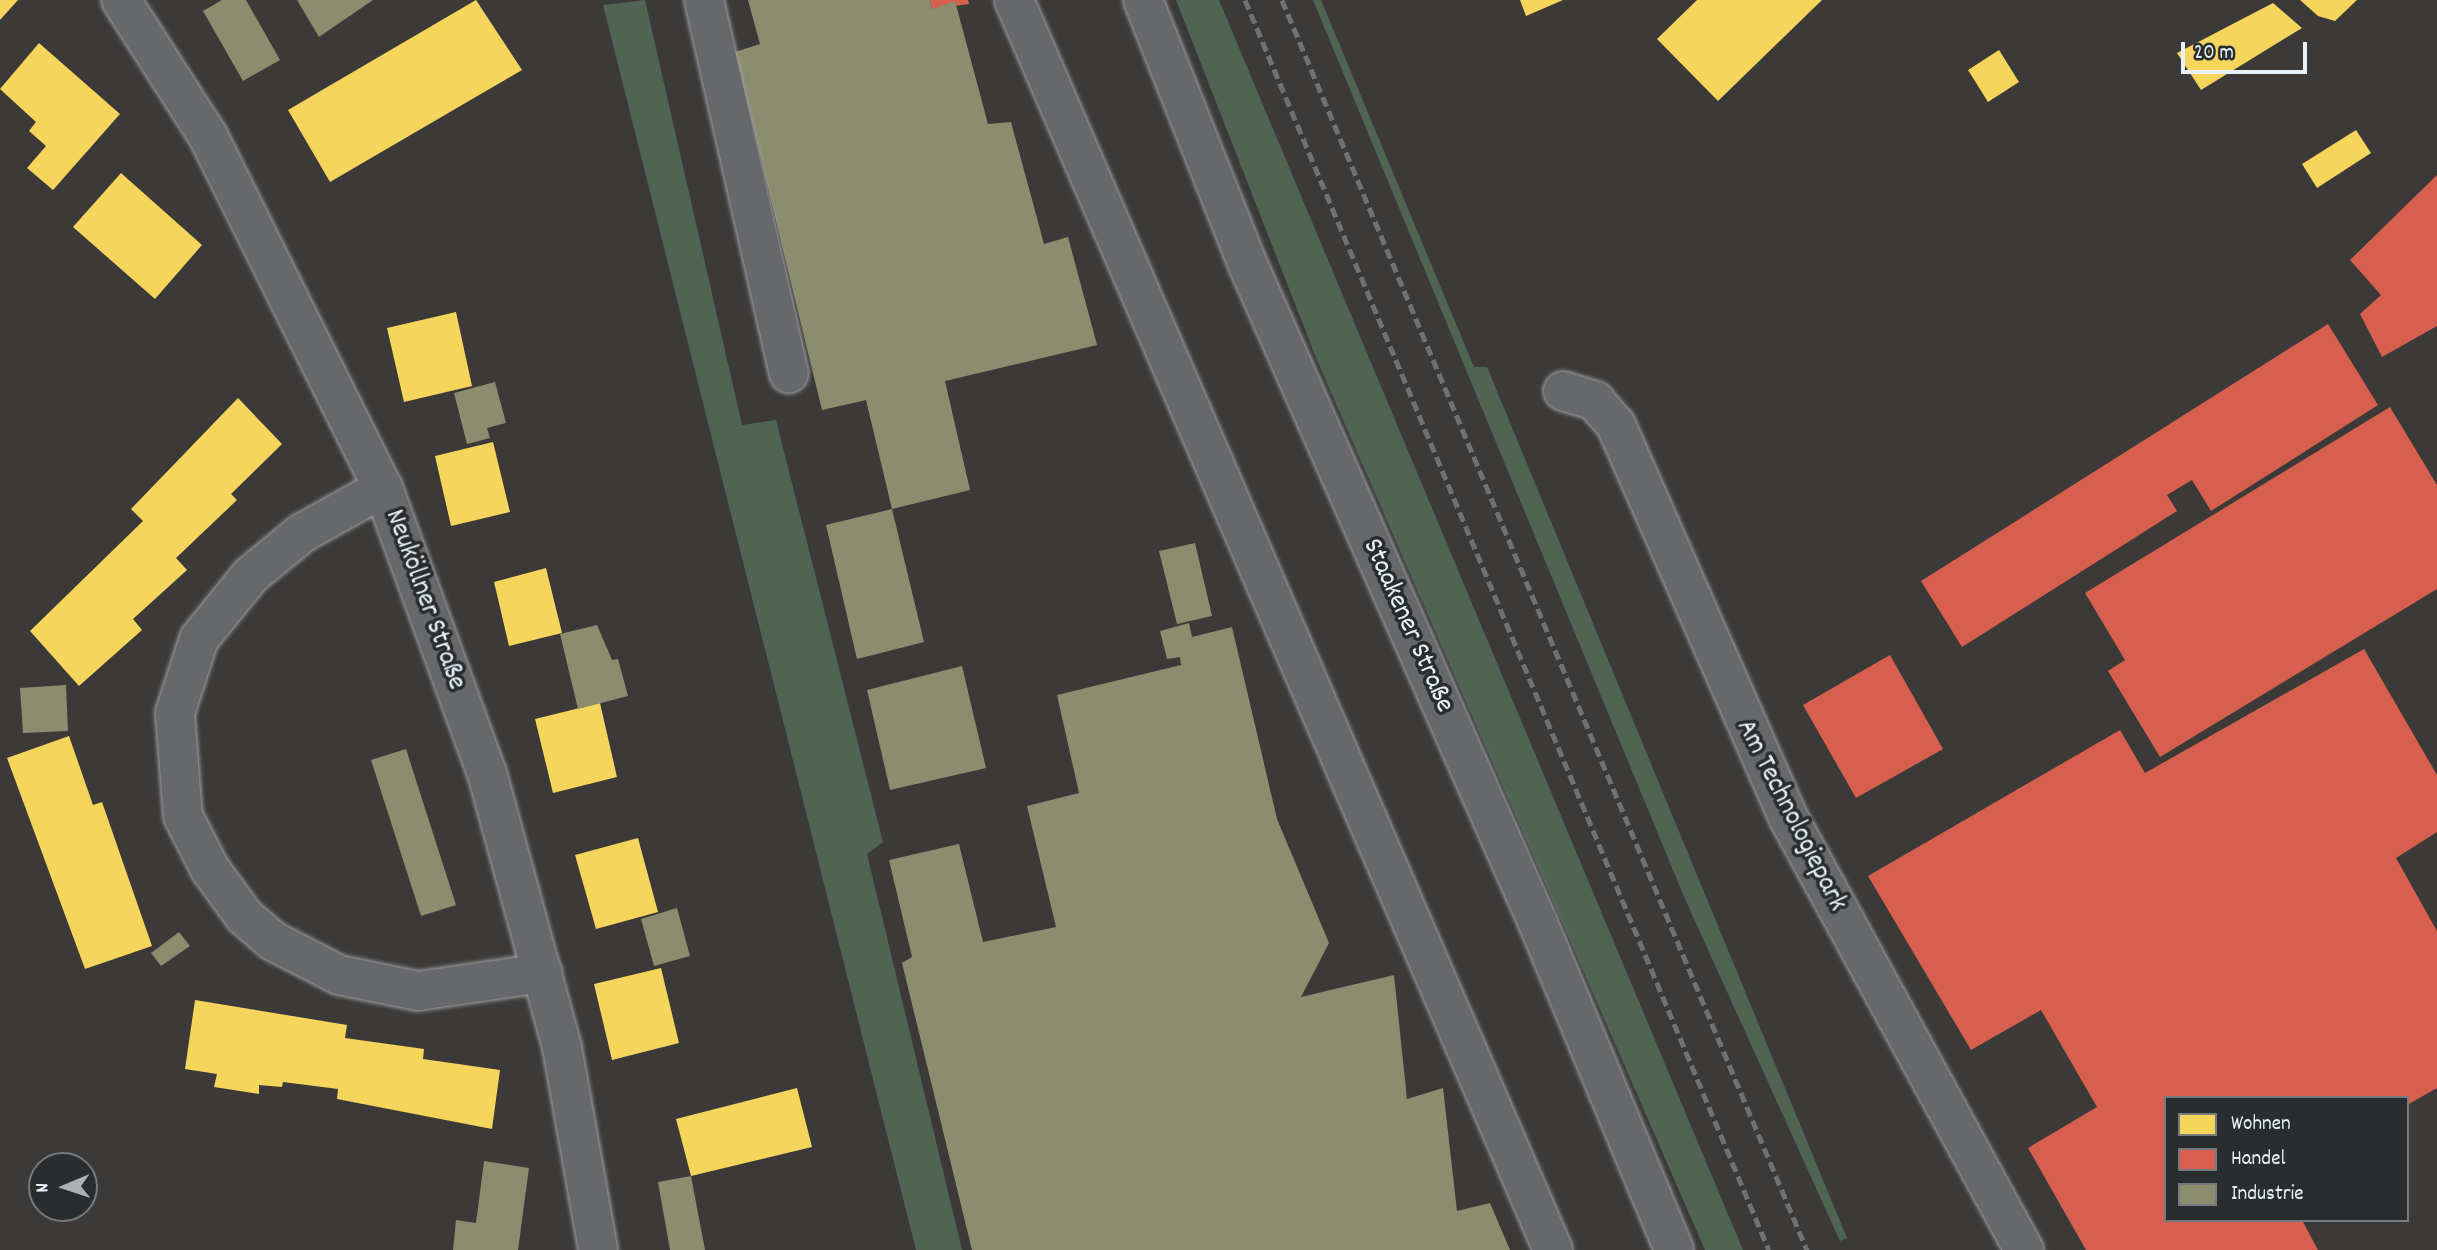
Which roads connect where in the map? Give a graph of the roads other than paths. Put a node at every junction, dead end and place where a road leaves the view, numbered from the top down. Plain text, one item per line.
1 (121, 0) edge
2 (704, 0) edge
3 (1014, 0) edge
4 (1143, 0) edge
5 (789, 373) dead end
6 (1563, 391) dead end
7 (383, 488) junction
8 (543, 973) junction
9 (598, 1250) edge
10 (1553, 1250) edge
11 (1674, 1250) edge
12 (2024, 1250) edge

1 - 7 street, Neuköllner Straße
2 - 5 street
3 - 10 street
4 - 11 street, Staakener Straße
6 - 12 street, Am Technologiepark
7 - 8 street, Neuköllner Straße
7 - 8 street
8 - 9 street, Neuköllner Straße

